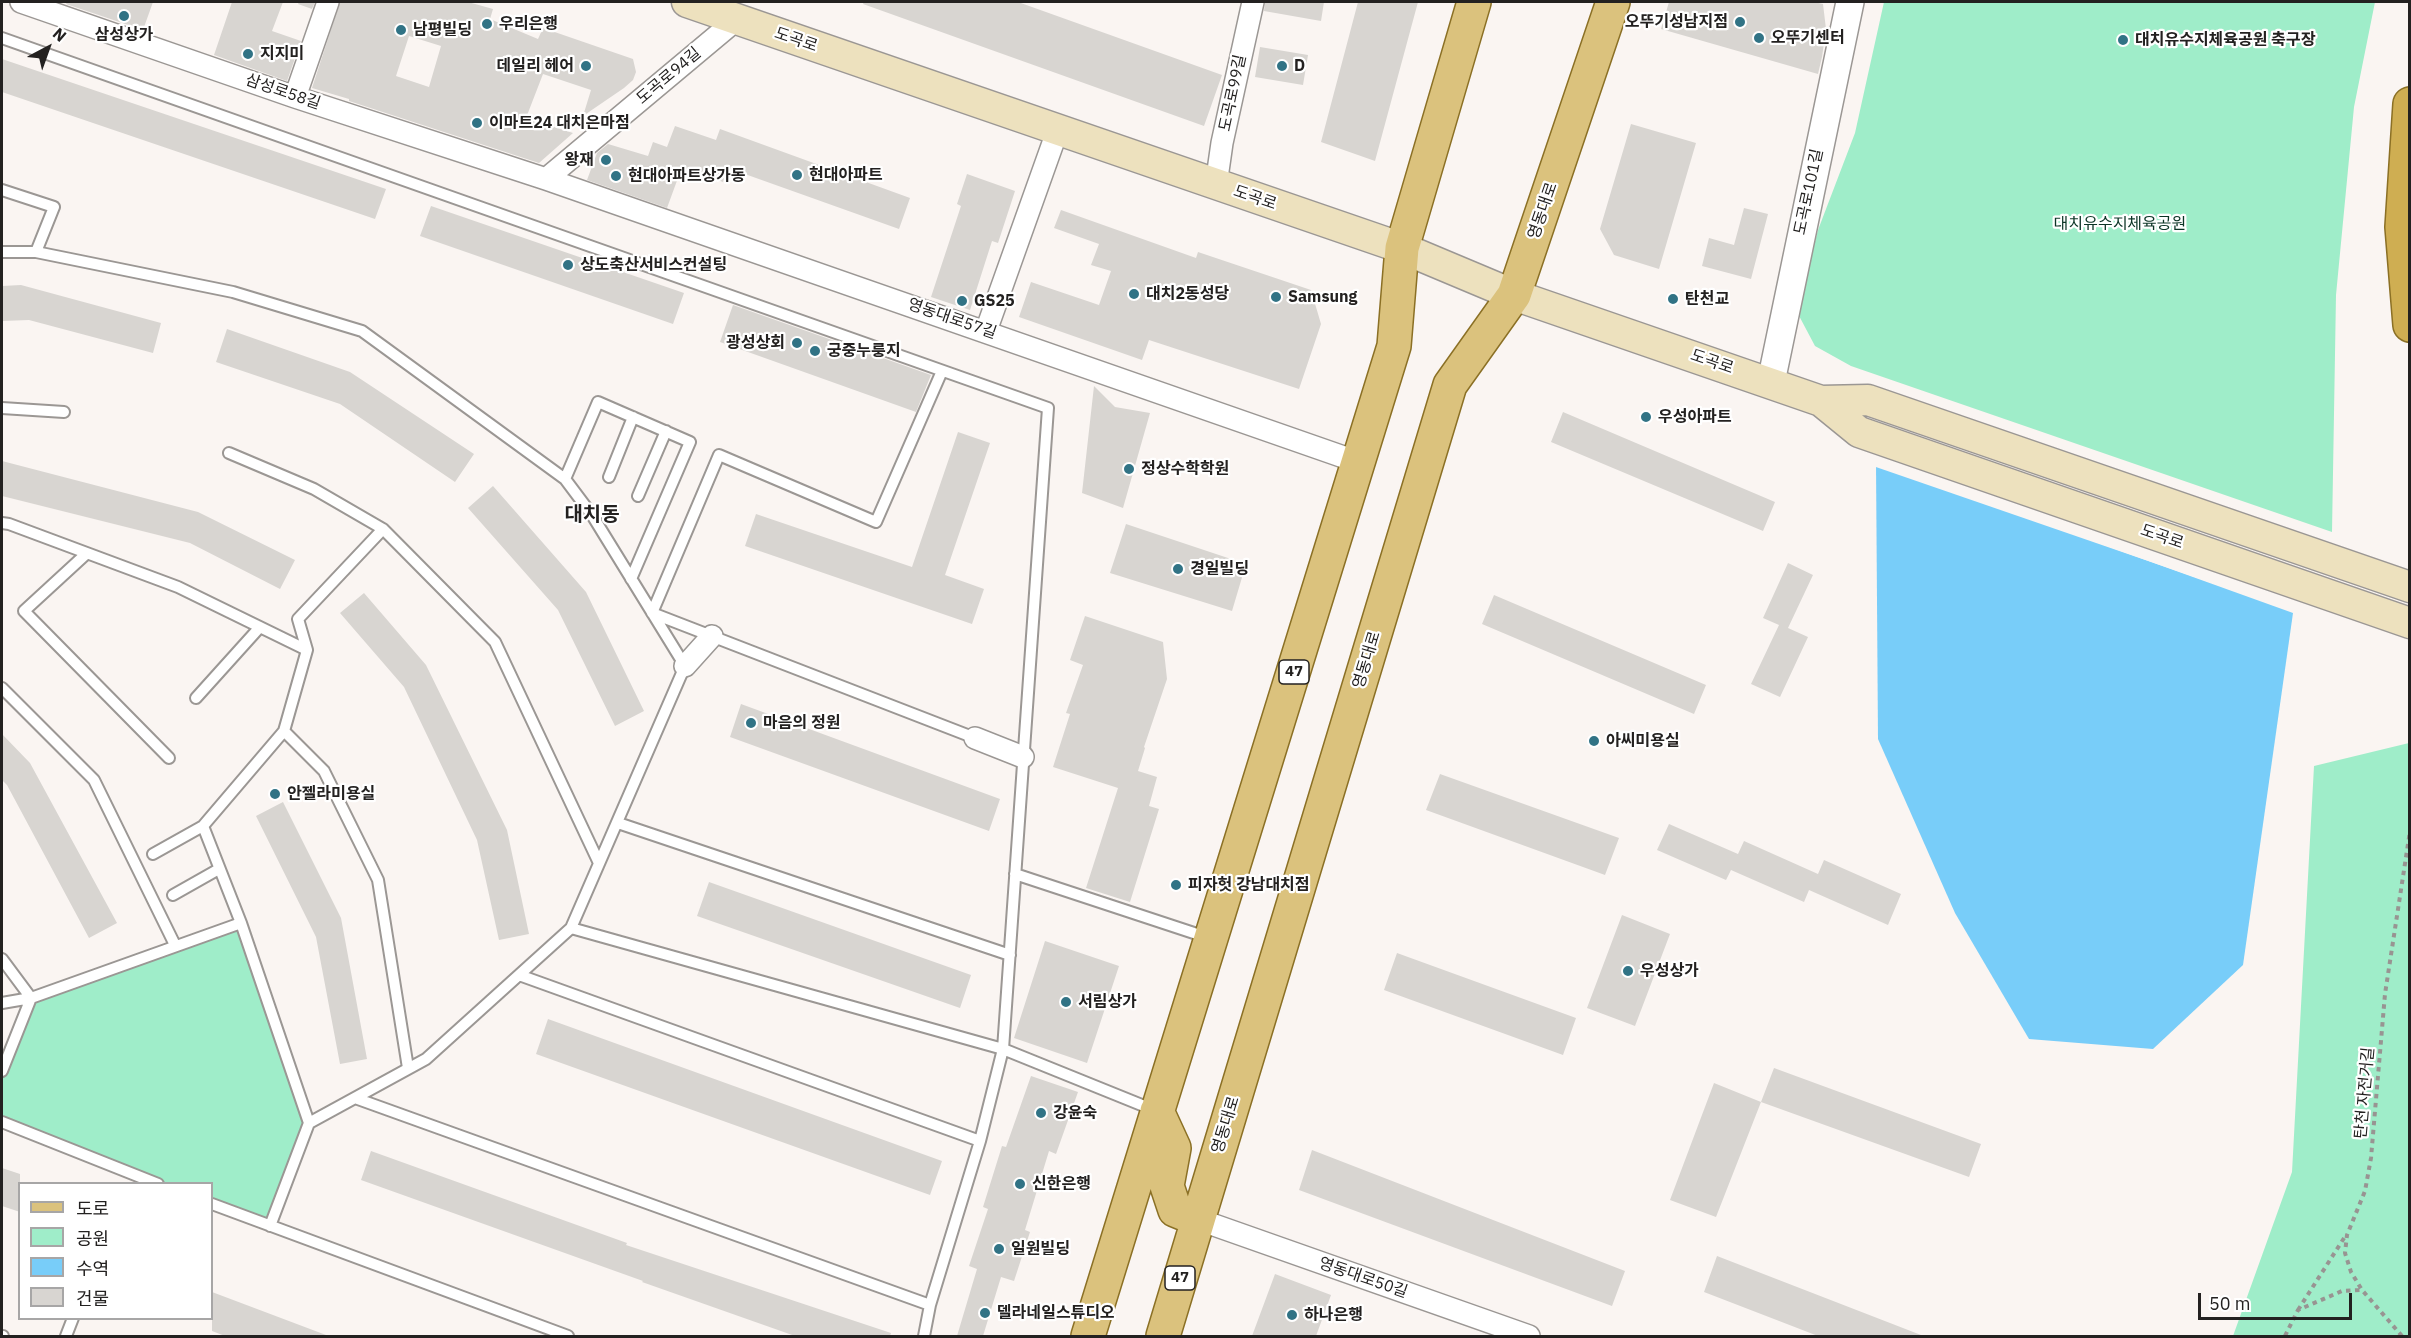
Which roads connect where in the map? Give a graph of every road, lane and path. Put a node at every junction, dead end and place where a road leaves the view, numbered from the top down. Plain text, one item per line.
1 (24, 2) edge
2 (328, 2) edge
3 (693, 2) edge
4 (1253, 2) edge
5 (1474, 2) edge
6 (1613, 2) edge
7 (1850, 2) edge
8 (736, 20) junction
9 (2, 38) edge
10 (295, 97) junction
11 (2409, 104) edge
12 (1058, 129) junction
13 (546, 178) junction
14 (1216, 185) junction
15 (2, 190) edge
16 (1402, 248) junction
17 (2, 252) edge
18 (36, 252) junction
19 (1514, 295) junction
20 (2409, 325) edge
21 (986, 331) junction
22 (942, 370) junction
23 (1771, 382) junction
24 (1821, 401) junction
25 (2, 408) edge
26 (64, 412) dead end
27 (633, 417) junction
28 (666, 431) junction
29 (229, 453) dead end
30 (1358, 462) junction
31 (609, 477) dead end
32 (565, 479) junction
33 (638, 496) dead end
34 (2, 523) edge
35 (383, 528) junction
36 (86, 554) junction
37 (632, 579) junction
38 (2409, 587) edge
39 (652, 613) junction
40 (2409, 623) edge
41 (260, 627) junction
42 (712, 636) junction
43 (307, 650) junction
44 (685, 666) junction
45 (2, 688) edge
46 (196, 698) dead end
47 (284, 731) junction
48 (975, 738) joint
49 (1023, 757) junction
50 (170, 758) dead end
51 (618, 823) junction
52 (203, 826) junction
53 (2409, 831) edge
54 (153, 854) dead end
55 (599, 863) junction
56 (219, 869) junction
57 (1015, 874) junction
58 (173, 895) dead end
59 (241, 923) junction
60 (571, 928) junction
61 (1211, 939) junction
62 (175, 945) junction
63 (1010, 955) junction
64 (2, 959) edge
65 (519, 975) junction
66 (30, 999) junction
67 (2, 1003) edge
68 (1003, 1049) junction
69 (408, 1068) junction
70 (2, 1071) edge
71 (355, 1098) junction
72 (1157, 1111) junction
73 (2, 1122) edge
74 (309, 1123) junction
75 (980, 1141) junction
76 (129, 1178) edge
77 (148, 1182) edge
78 (213, 1204) edge
79 (1197, 1219) junction
80 (270, 1226) junction
81 (2347, 1235) junction
82 (2362, 1290) junction
83 (930, 1305) junction
84 (2298, 1311) junction
85 (72, 1320) edge
86 (66, 1336) edge
87 (568, 1336) edge
88 (924, 1336) edge
89 (1088, 1336) edge
90 (1162, 1336) edge
91 (1529, 1336) edge
92 (2285, 1336) edge
93 (2402, 1336) edge

1 - 10 street, 삼성로58길
2 - 10 street
3 - 8 main road, 도곡로
4 - 14 street, 도곡로99길
5 - 16 main road, 47
6 - 19 main road, 영동대로 / 47
7 - 23 street, 도곡로101길
8 - 12 main road, 도곡로
8 - 13 street, 도곡로94길
9 - 22 lane
10 - 13 street, 삼성로58길
11 - 20 highway
12 - 14 main road, 도곡로
12 - 21 street
13 - 21 street, 영동대로57길
14 - 16 main road, 도곡로
15 - 18 lane
16 - 19 main road, 도곡로
16 - 30 main road, 47
17 - 18 lane
18 - 32 lane
19 - 23 main road, 도곡로
19 - 79 main road, 영동대로 / 47
21 - 30 street, 영동대로57길
22 - 39 lane
22 - 49 lane
23 - 24 main road, 도곡로
24 - 38 main road, 도곡로
24 - 40 main road, 도곡로
25 - 26 lane
27 - 28 lane
27 - 31 lane
27 - 32 lane
28 - 33 lane
28 - 37 lane
29 - 35 lane
30 - 61 main road, 47
32 - 37 lane
34 - 36 lane
35 - 43 lane
35 - 55 lane
36 - 41 lane
36 - 50 lane
37 - 39 lane
39 - 42 lane
39 - 44 lane
41 - 43 lane
41 - 46 lane
42 - 44 street
42 - 48 lane
43 - 47 lane
44 - 51 lane
45 - 62 lane
47 - 52 lane
47 - 69 lane
48 - 49 street
49 - 57 lane
51 - 55 lane
51 - 63 lane
52 - 54 lane
52 - 56 lane
53 - 81 path, 탄천 자전거길
55 - 60 lane
56 - 58 lane
56 - 59 lane
57 - 61 lane
57 - 63 lane
59 - 62 lane
59 - 74 lane
60 - 65 lane
60 - 68 lane
61 - 72 main road, 47
62 - 66 lane
63 - 68 lane
64 - 66 lane
65 - 69 lane
65 - 75 lane
66 - 67 lane
66 - 70 lane
68 - 72 lane
68 - 75 lane
69 - 71 lane
71 - 74 lane
71 - 83 lane
72 - 79 main road
72 - 89 main road, 47
73 - 76 lane
74 - 80 lane
75 - 83 lane
76 - 77 lane
78 - 80 lane
79 - 90 main road, 영동대로 / 47
79 - 91 street, 영동대로50길
80 - 87 lane
81 - 82 path, 탄천 자전거길
81 - 84 path
82 - 84 path
82 - 93 path, 탄천 자전거길
83 - 88 lane
84 - 92 path
85 - 86 lane

